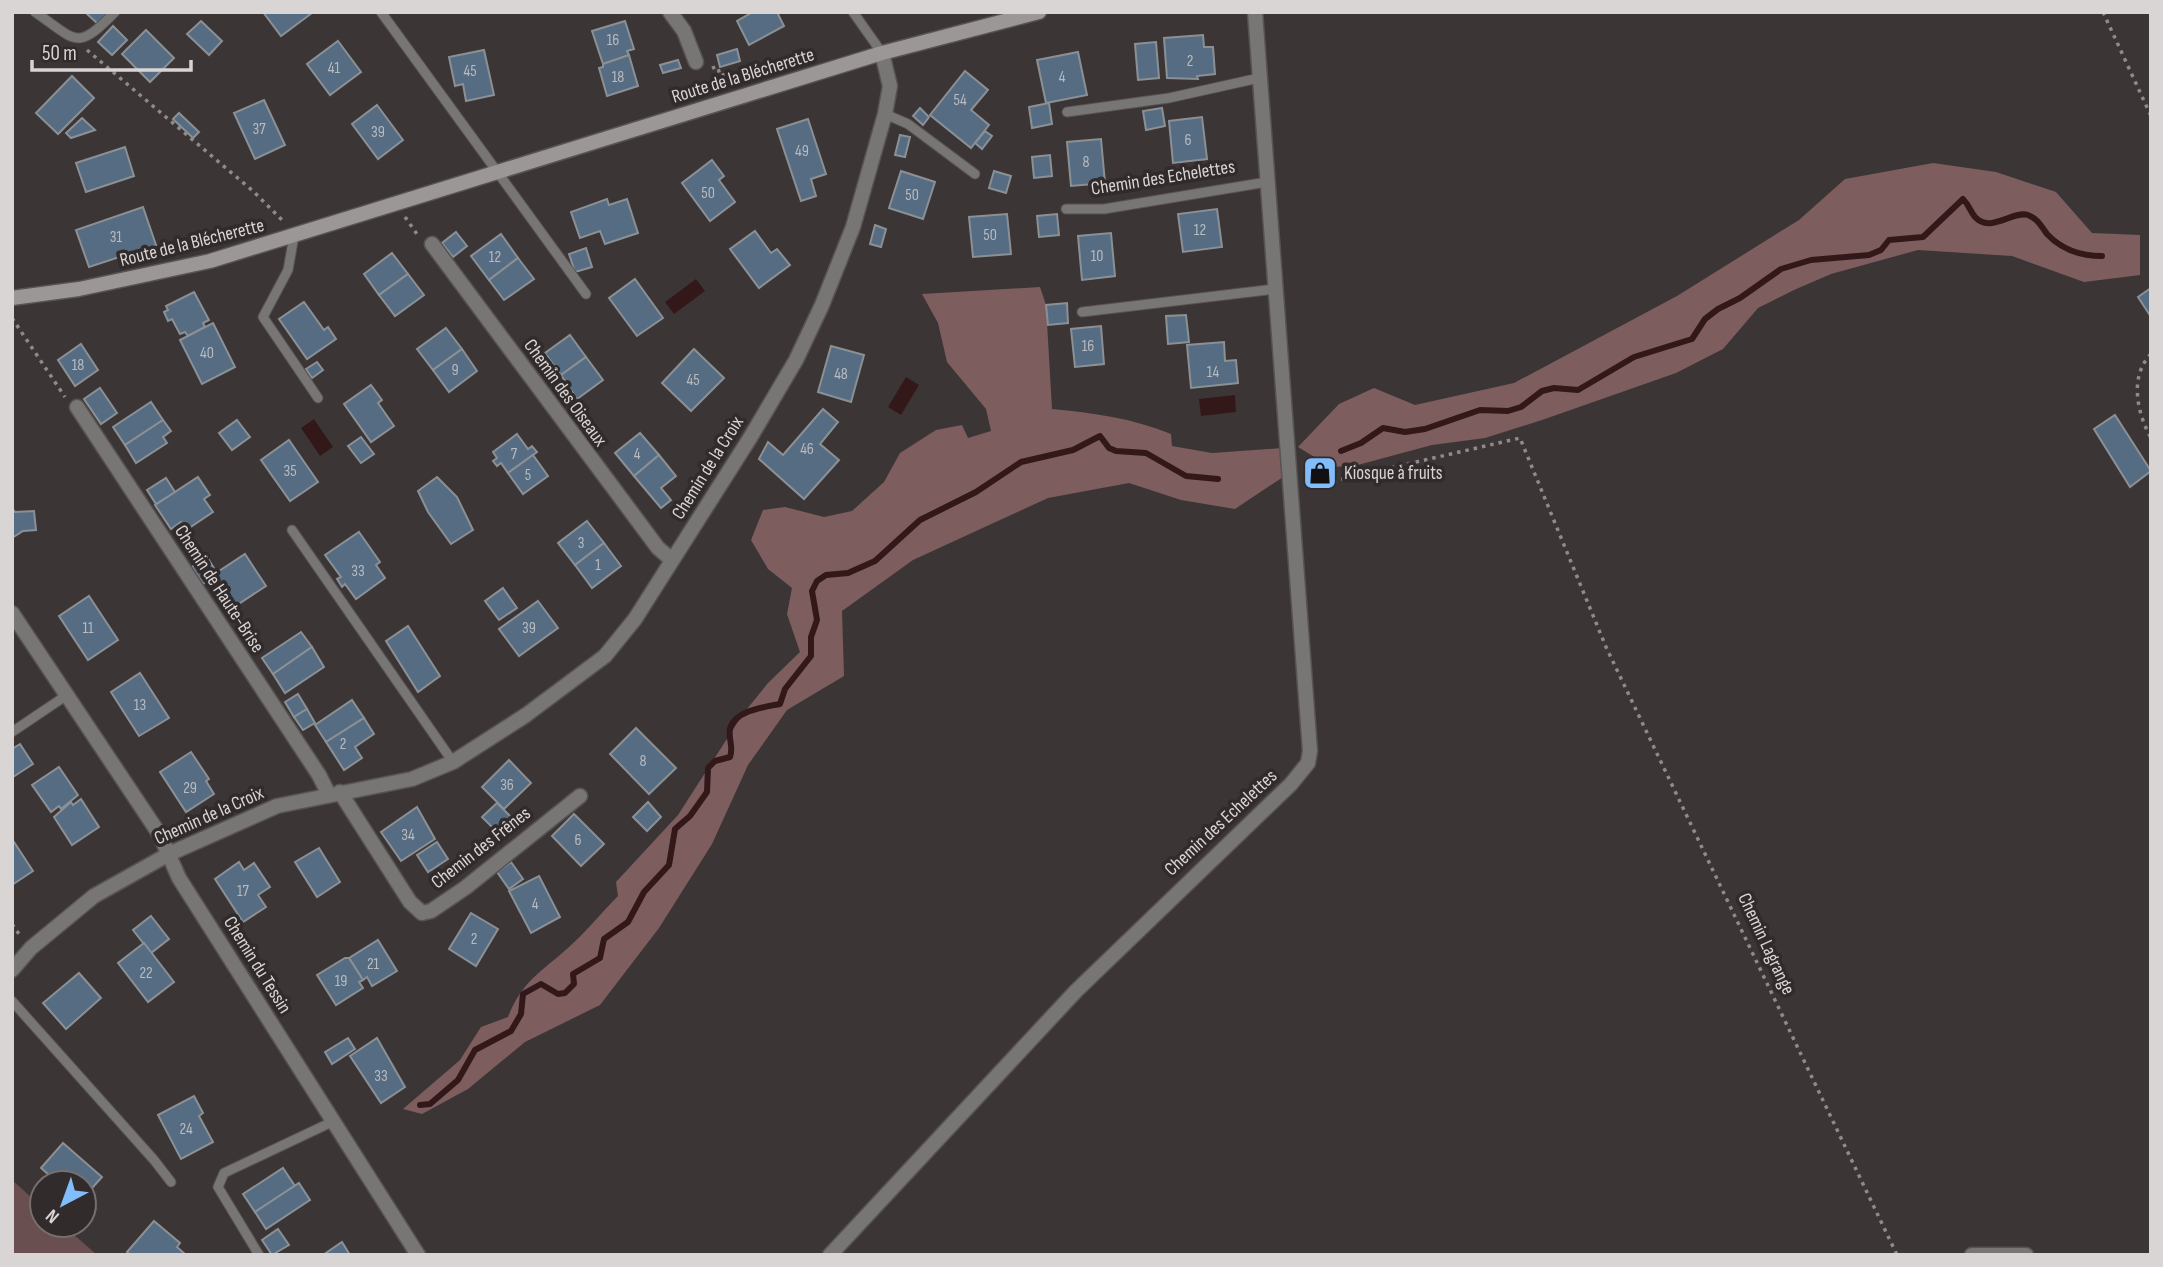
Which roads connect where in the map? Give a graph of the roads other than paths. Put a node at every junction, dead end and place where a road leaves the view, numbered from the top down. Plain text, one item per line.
1 (35, 12) edge
2 (115, 12) edge
3 (381, 12) edge
4 (670, 12) edge
5 (853, 12) edge
6 (1039, 12) edge
7 (1255, 12) edge
8 (999, 16) edge
9 (882, 53) junction
10 (696, 62) dead end
11 (1259, 78) junction
12 (1067, 112) dead end
13 (885, 114) junction
14 (497, 172) junction
15 (975, 174) dead end
16 (1267, 182) junction
17 (1066, 209) dead end
18 (290, 230) junction
19 (432, 244) dead end
20 (1275, 289) junction
21 (586, 294) dead end
22 (12, 298) edge
23 (1082, 312) dead end
24 (318, 398) dead end
25 (77, 407) road end
26 (292, 530) dead end
27 (672, 560) junction
28 (12, 613) edge
29 (67, 695) junction
30 (12, 732) edge
31 (453, 762) junction
32 (334, 792) junction
33 (580, 796) dead end
34 (169, 855) junction
35 (12, 970) edge
36 (12, 1001) edge
37 (334, 1121) junction
38 (171, 1182) dead end
39 (259, 1255) edge
40 (418, 1255) edge
41 (830, 1255) edge
42 (1972, 1255) edge
43 (2026, 1255) edge

1 - 2 lane
3 - 14 lane
4 - 10 street
5 - 9 lane
6 - 8 main road, Route de la Blécherette
7 - 11 street, Chemin des Echelettes
8 - 9 main road, Route de la Blécherette
9 - 13 street, Chemin de la Croix
9 - 14 main road, Route de la Blécherette
11 - 12 lane
11 - 16 street, Chemin des Echelettes
13 - 15 lane
13 - 27 street, Chemin de la Croix
14 - 18 main road, Route de la Blécherette
14 - 21 lane
16 - 17 lane, Chemin des Echelettes
16 - 20 street, Chemin des Echelettes
18 - 22 main road, Route de la Blécherette
18 - 24 lane
19 - 27 street, Chemin des Oiseaux
20 - 23 lane
20 - 41 street, Chemin des Echelettes
25 - 32 street, Chemin de Haute-Brise
26 - 31 lane
27 - 31 street, Chemin de la Croix
28 - 29 street, Chemin du Tessin
29 - 30 lane
29 - 34 street, Chemin du Tessin
31 - 32 street, Chemin de la Croix
32 - 33 street, Chemin des Frênes
32 - 34 street, Chemin de la Croix
34 - 35 street, Chemin de la Croix
34 - 37 street, Chemin du Tessin
36 - 38 lane
37 - 39 lane
37 - 40 street, Chemin du Tessin
42 - 43 street

